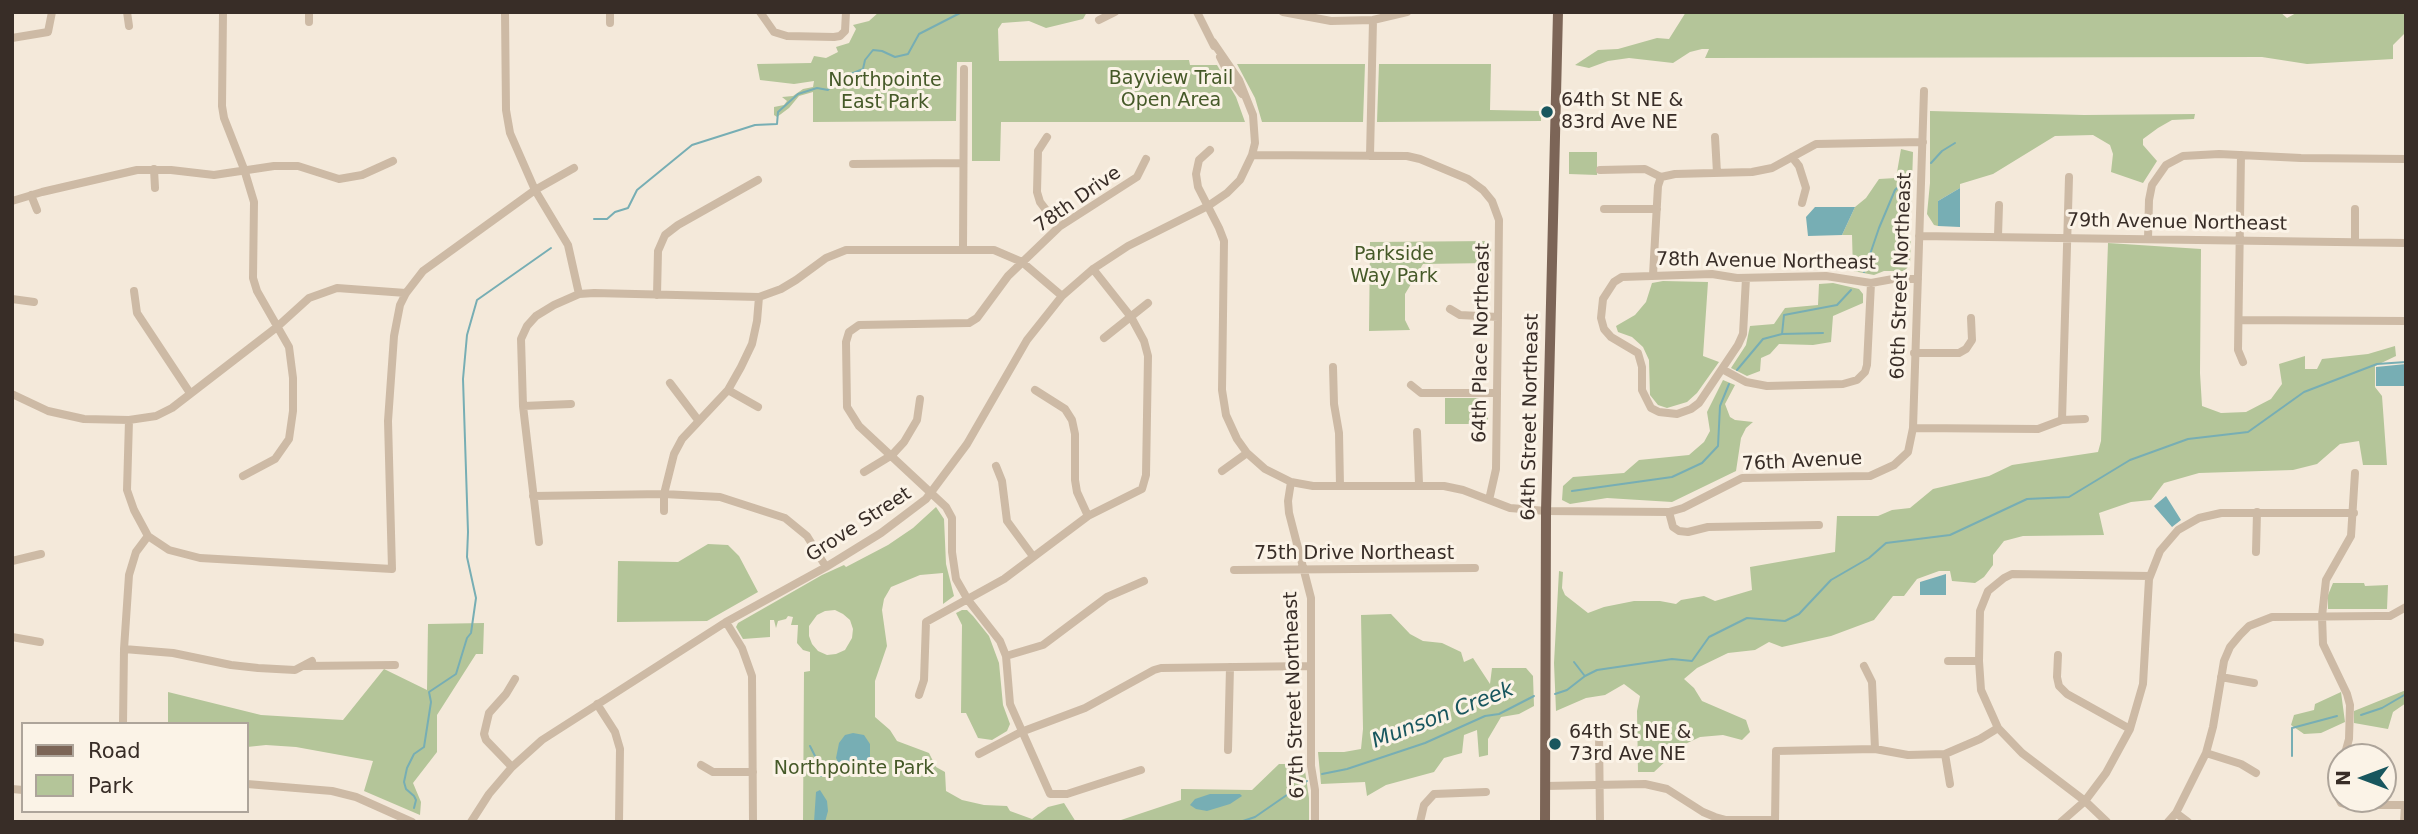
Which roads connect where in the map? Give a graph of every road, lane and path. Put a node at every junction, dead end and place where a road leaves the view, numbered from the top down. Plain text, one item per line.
1 (52, 12) edge
2 (127, 12) edge
3 (223, 12) edge
4 (309, 12) edge
5 (505, 12) edge
6 (610, 12) edge
7 (760, 12) edge
8 (846, 12) edge
9 (1115, 12) edge
10 (1198, 12) edge
11 (1283, 12) edge
12 (1407, 12) edge
13 (1558, 12) edge
14 (1099, 20) dead end
15 (1373, 20) junction
16 (309, 22) dead end
17 (610, 23) dead end
18 (129, 26) dead end
19 (12, 37) edge
20 (964, 69) dead end
21 (1924, 91) dead end
22 (1046, 137) dead end
23 (1715, 137) dead end
24 (1923, 142) junction
25 (1210, 150) dead end
26 (1252, 155) junction
27 (2241, 155) junction
28 (1370, 156) junction
29 (1792, 156) junction
30 (1146, 159) dead end
31 (2406, 159) edge
32 (393, 161) dead end
33 (963, 163) junction
34 (853, 164) dead end
35 (574, 168) dead end
36 (154, 169) junction
37 (244, 169) junction
38 (1600, 170) dead end
39 (1717, 173) junction
40 (1661, 177) junction
41 (2069, 177) dead end
42 (339, 179) junction
43 (758, 180) dead end
44 (155, 188) dead end
45 (337, 189) dead end
46 (535, 190) junction
47 (32, 195) junction
48 (12, 201) edge
49 (1802, 203) dead end
50 (1999, 205) dead end
51 (1208, 206) junction
52 (1604, 209) dead end
53 (1657, 209) junction
54 (2355, 209) dead end
55 (37, 210) dead end
56 (1059, 228) junction
57 (1919, 236) junction
58 (1998, 236) junction
59 (2068, 237) junction
60 (2148, 239) junction
61 (2241, 240) junction
62 (2355, 242) junction
63 (2406, 243) edge
64 (963, 249) junction
65 (1022, 262) junction
66 (1093, 269) junction
67 (1653, 275) junction
68 (1746, 278) junction
69 (1917, 279) junction
70 (1871, 283) junction
71 (134, 291) dead end
72 (406, 293) junction
73 (579, 294) junction
74 (657, 295) junction
75 (1062, 296) junction
76 (759, 297) junction
77 (12, 299) edge
78 (34, 302) dead end
79 (1148, 303) dead end
80 (1450, 309) dead end
81 (1131, 317) junction
82 (1498, 317) junction
83 (1971, 318) dead end
84 (2239, 320) junction
85 (2406, 321) edge
86 (277, 327) junction
87 (1104, 338) dead end
88 (1914, 353) junction
89 (2243, 362) dead end
90 (1333, 367) dead end
91 (1722, 369) junction
92 (670, 383) dead end
93 (1411, 385) dead end
94 (729, 390) junction
95 (1035, 390) dead end
96 (190, 393) junction
97 (1497, 393) junction
98 (12, 394) edge
99 (920, 399) dead end
100 (571, 404) dead end
101 (523, 406) junction
102 (758, 407) dead end
103 (2085, 419) dead end
104 (130, 420) junction
105 (698, 420) junction
106 (2062, 420) junction
107 (1913, 428) junction
108 (1417, 432) dead end
109 (1247, 453) junction
110 (892, 455) junction
111 (1901, 460) joint
112 (996, 466) dead end
113 (1222, 471) dead end
114 (864, 472) dead end
115 (2355, 474) dead end
116 (243, 475) dead end
117 (1292, 482) junction
118 (1419, 484) junction
119 (1340, 486) junction
120 (932, 492) junction
121 (664, 494) junction
122 (533, 496) junction
123 (1489, 500) junction
124 (664, 511) dead end
125 (1546, 511) junction
126 (1669, 512) junction
127 (2257, 512) junction
128 (2354, 513) junction
129 (1088, 516) junction
130 (1819, 525) dead end
131 (148, 536) junction
132 (539, 542) dead end
133 (2256, 552) dead end
134 (41, 554) dead end
135 (1032, 555) junction
136 (12, 561) edge
137 (827, 567) junction
138 (1475, 568) dead end
139 (1234, 570) dead end
140 (1304, 570) junction
141 (2150, 576) junction
142 (1144, 581) dead end
143 (968, 600) junction
144 (2406, 607) edge
145 (2322, 616) junction
146 (726, 622) junction
147 (12, 637) edge
148 (40, 642) dead end
149 (124, 649) junction
150 (2058, 654) dead end
151 (1006, 656) junction
152 (1948, 661) dead end
153 (1979, 661) junction
154 (395, 665) dead end
155 (1310, 666) junction
156 (1864, 666) dead end
157 (1230, 667) junction
158 (2221, 677) junction
159 (515, 679) dead end
160 (2254, 683) dead end
161 (919, 695) dead end
162 (597, 704) junction
163 (123, 722) edge
164 (1998, 728) junction
165 (2130, 729) junction
166 (1021, 732) junction
167 (1599, 732) dead end
168 (2348, 743) edge
169 (1875, 749) junction
170 (1228, 750) dead end
171 (2206, 753) junction
172 (979, 754) dead end
173 (1945, 754) junction
174 (701, 765) dead end
175 (512, 767) junction
176 (1141, 770) dead end
177 (753, 772) junction
178 (2256, 773) dead end
179 (248, 784) edge
180 (1600, 784) junction
181 (1950, 784) dead end
182 (1545, 786) junction
183 (1486, 792) dead end
184 (2085, 801) junction
185 (2405, 805) edge
186 (2176, 813) junction
187 (1775, 821) edge
188 (412, 822) edge
189 (471, 822) edge
190 (620, 822) edge
191 (753, 822) edge
192 (1315, 822) edge
193 (1420, 822) edge
194 (1545, 822) edge
195 (1600, 822) edge
196 (2061, 822) edge
197 (2107, 822) edge
198 (2168, 822) edge
199 (2188, 822) edge
200 (2404, 822) edge

1 - 19 street
2 - 18 street
3 - 37 street
4 - 16 street
5 - 46 street
6 - 17 street
7 - 8 street
9 - 14 street
10 - 26 street, Grove Street
11 - 15 street
12 - 15 street
13 - 125 main road, 64th Street Northeast
15 - 28 street
20 - 33 street
21 - 24 street, 60th Street Northeast
22 - 56 street
23 - 39 street
24 - 29 street
24 - 57 street, 60th Street Northeast
25 - 51 street
26 - 28 street
26 - 51 street, Grove Street
27 - 31 street
27 - 60 street
27 - 61 street
28 - 82 street, 64th Place Northeast
29 - 39 street
29 - 49 street
30 - 56 street, 78th Drive
32 - 42 street
33 - 34 street
33 - 64 street
35 - 46 street
36 - 37 street
36 - 44 street
36 - 47 street
37 - 42 street
37 - 86 street
38 - 40 street
39 - 40 street
40 - 53 street
41 - 59 street
42 - 45 street
43 - 74 street
46 - 72 street
46 - 73 street
47 - 48 street
47 - 55 street
50 - 58 street
51 - 66 street, Grove Street
51 - 109 street
52 - 53 street
53 - 67 street
54 - 62 street
56 - 65 street, 78th Drive
57 - 58 street, 79th Avenue Northeast
57 - 69 street, 60th Street Northeast
58 - 59 street, 79th Avenue Northeast
59 - 60 street, 79th Avenue Northeast
59 - 106 street
60 - 61 street, 79th Avenue Northeast
61 - 62 street, 79th Avenue Northeast
61 - 84 street
62 - 63 street, 79th Avenue Northeast
64 - 65 street
64 - 76 street
65 - 75 street
65 - 110 street, 78th Drive
66 - 75 street, Grove Street
66 - 81 street
67 - 68 street, 78th Avenue Northeast
67 - 91 street, 78th Avenue Northeast
68 - 70 street, 78th Avenue Northeast
68 - 91 street
69 - 70 street, 78th Avenue Northeast
69 - 88 street, 60th Street Northeast
70 - 91 street
71 - 96 street
72 - 86 street
72 - 131 street
73 - 74 street
73 - 101 street
74 - 76 street
75 - 120 street, Grove Street
76 - 94 street
77 - 78 street
79 - 81 street
80 - 82 street
81 - 87 street
81 - 129 street
82 - 97 street, 64th Place Northeast
83 - 88 street
84 - 85 street
84 - 89 street
86 - 96 street
86 - 116 street
88 - 107 street, 60th Street Northeast
90 - 119 street
92 - 105 street
93 - 97 street
94 - 102 street
94 - 105 street
95 - 129 street
96 - 104 street
97 - 123 street, 64th Place Northeast
98 - 104 street
99 - 110 street
100 - 101 street
101 - 122 street
103 - 106 street
104 - 131 street
105 - 121 street
106 - 107 street
107 - 111 street, 60th Street Northeast
108 - 118 street
109 - 113 street
109 - 117 street
110 - 114 street
110 - 120 street
111 - 126 street, 76th Avenue
112 - 135 street
115 - 128 street
117 - 119 street, 76th Avenue
117 - 140 street, 67th Street Northeast
118 - 119 street, 76th Avenue
118 - 123 street, 76th Avenue
120 - 137 street, Grove Street
120 - 143 street
121 - 122 street
121 - 124 street
121 - 137 street
122 - 132 street
123 - 125 street, 76th Avenue
125 - 126 street, 76th Avenue
125 - 182 main road, 64th Street Northeast
126 - 130 street
127 - 128 street
127 - 133 street
127 - 141 street
128 - 145 street
129 - 135 street
131 - 149 street
134 - 136 street
135 - 143 street
137 - 146 street, Grove Street
138 - 140 street, 75th Drive Northeast
139 - 140 street, 75th Drive Northeast
140 - 155 street, 67th Street Northeast
141 - 153 street
141 - 165 street
142 - 151 street
143 - 151 street
143 - 161 street
144 - 145 street
145 - 158 street
145 - 168 street
146 - 162 street, Grove Street
146 - 177 street
147 - 148 street
149 - 154 street
149 - 163 street
150 - 165 street
151 - 166 street
152 - 153 street
153 - 164 street
155 - 157 street
155 - 192 street, 67th Street Northeast
156 - 169 street
157 - 166 street
157 - 170 street
158 - 160 street
158 - 171 street
159 - 175 street
162 - 175 street, Grove Street
162 - 190 street
164 - 173 street
164 - 184 street
165 - 184 street
166 - 172 street
166 - 176 street
167 - 180 street
169 - 173 street
169 - 187 street
171 - 178 street
171 - 186 street
173 - 181 street
174 - 177 street
175 - 189 street, Grove Street
177 - 191 street
179 - 188 street
180 - 182 street
180 - 187 street
180 - 195 street
182 - 194 main road, 64th Street Northeast
183 - 193 street
184 - 196 street
184 - 197 street
185 - 200 street
186 - 198 street
186 - 199 street

